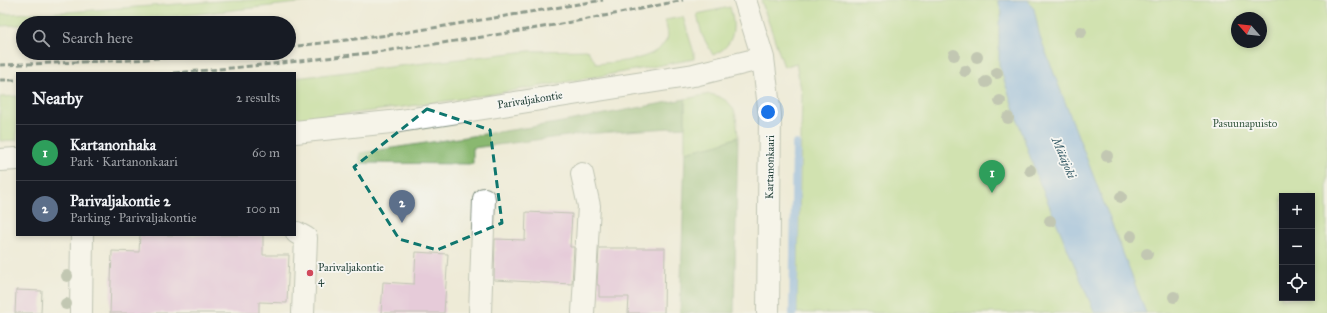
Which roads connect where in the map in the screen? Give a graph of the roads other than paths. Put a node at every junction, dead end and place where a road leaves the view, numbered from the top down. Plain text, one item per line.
1 (745, 0) edge
2 (763, 58) junction
3 (296, 132) edge
4 (16, 159) edge
5 (0, 160) edge
6 (582, 174) dead end
7 (484, 199) dead end
8 (297, 233) dead end
9 (82, 236) edge
10 (81, 313) edge
11 (303, 313) edge
12 (480, 313) edge
13 (583, 313) edge
14 (768, 313) edge

1 - 2 street, Kartanonkaari
2 - 3 street, Parivaljakontie
2 - 14 street, Kartanonkaari
4 - 5 street
6 - 13 street
7 - 12 street
8 - 11 street
9 - 10 street

